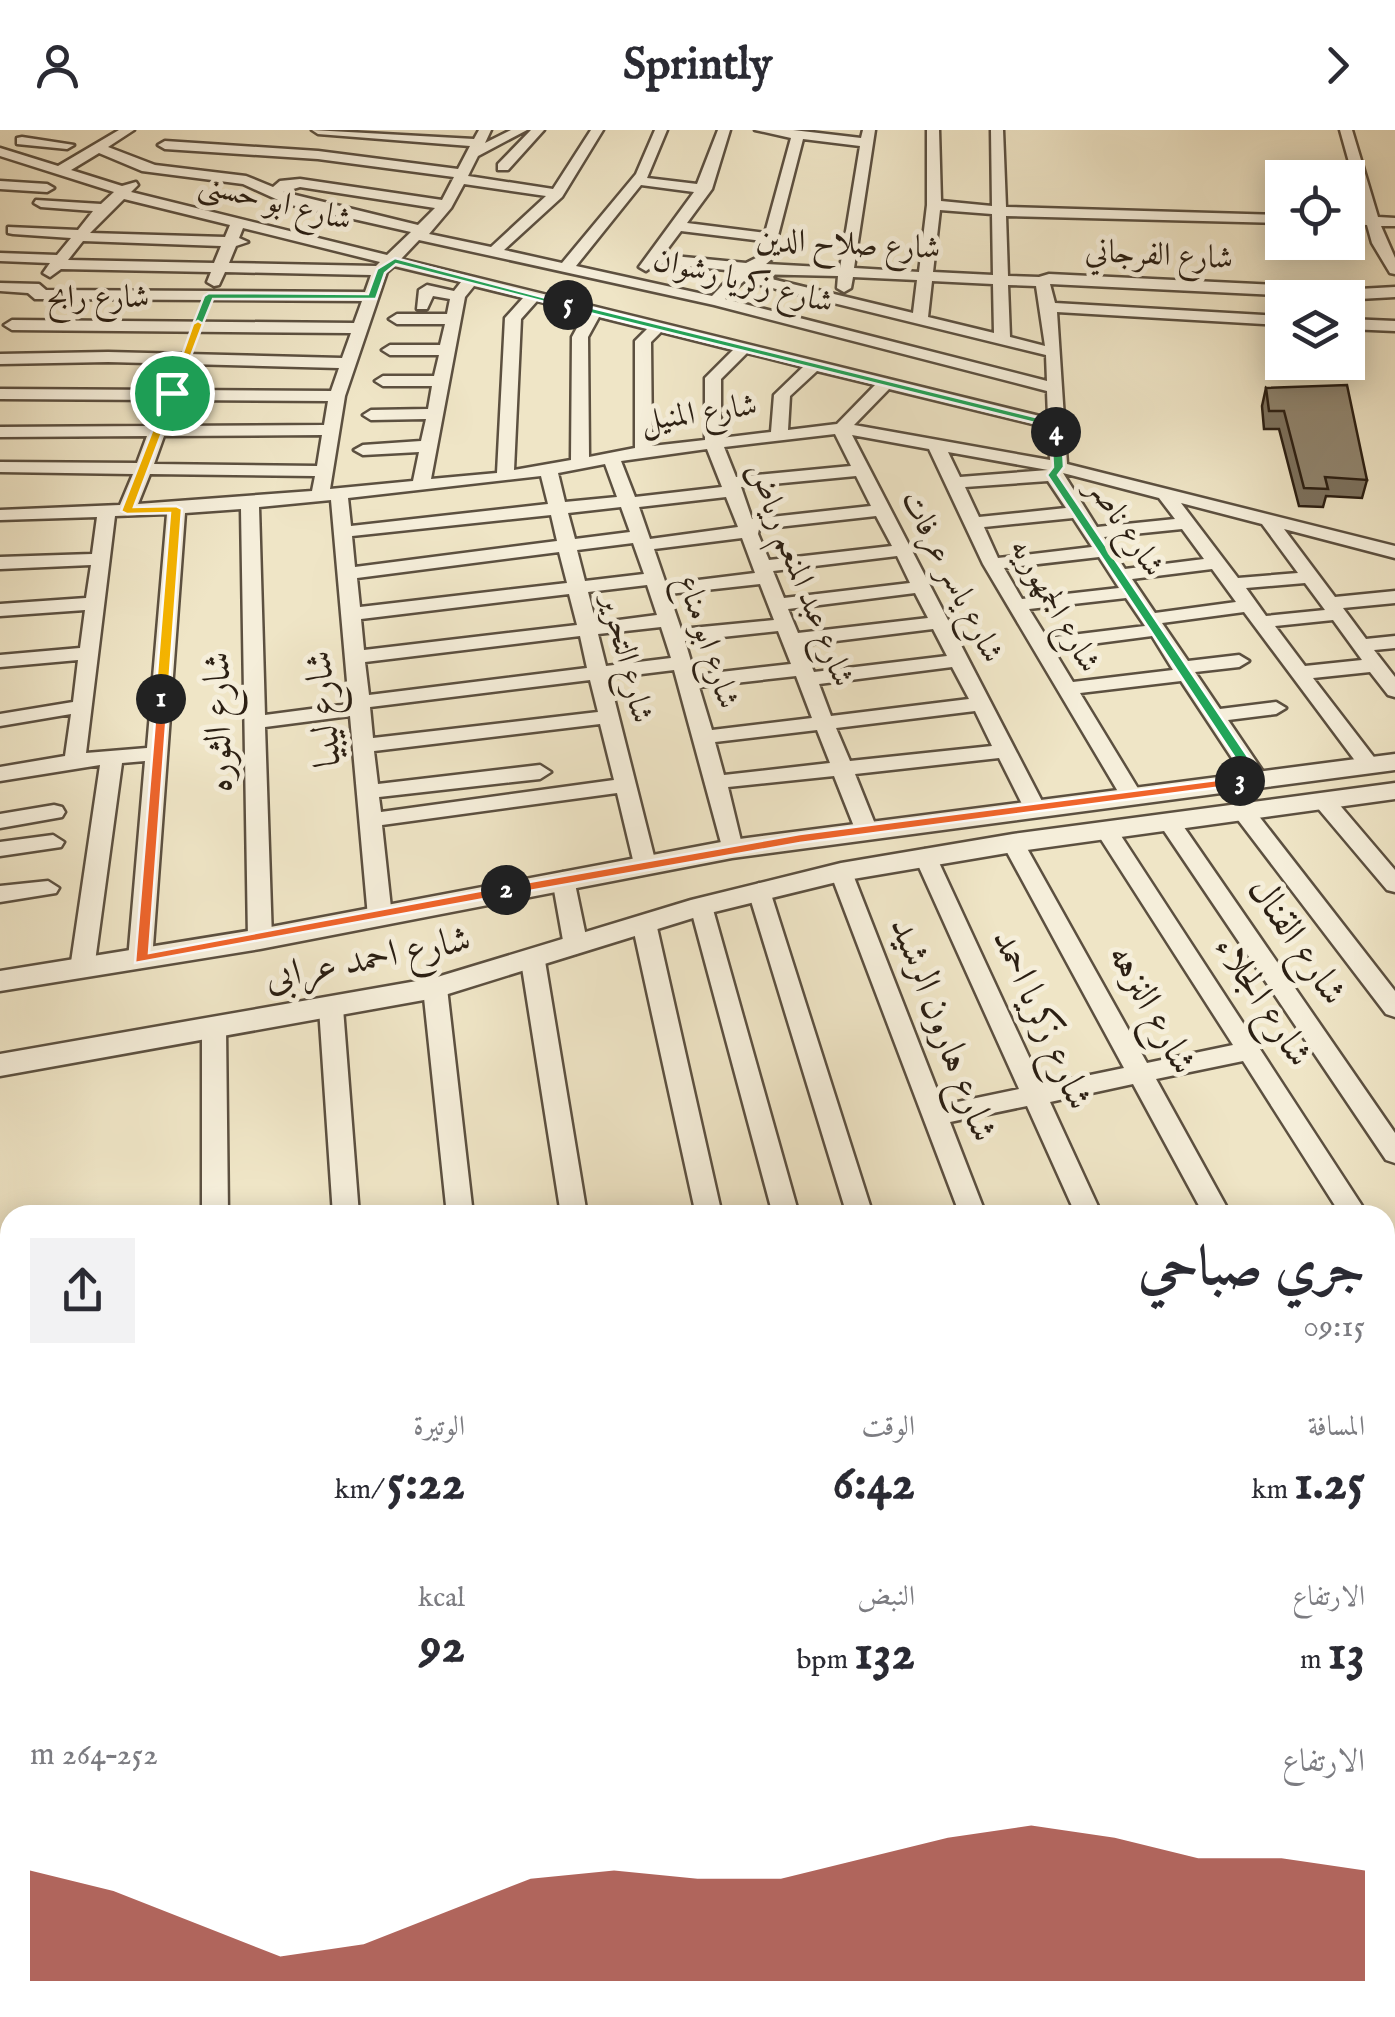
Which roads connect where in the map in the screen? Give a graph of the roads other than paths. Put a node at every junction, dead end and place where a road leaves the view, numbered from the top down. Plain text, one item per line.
1 (35, 130) edge
2 (128, 130) edge
3 (318, 130) edge
4 (521, 130) edge
5 (538, 130) edge
6 (597, 130) edge
7 (661, 130) edge
8 (724, 130) edge
9 (761, 130) edge
10 (933, 130) edge
11 (997, 130) edge
12 (1346, 130) edge
13 (770, 131) edge
14 (798, 134) junction
15 (167, 135) edge
16 (867, 136) edge
17 (22, 141) junction
18 (479, 142) edge
19 (67, 145) dead end
20 (97, 148) junction
21 (7, 155) edge
22 (148, 167) junction
23 (504, 167) dead end
24 (60, 171) junction
25 (0, 175) edge
26 (462, 177) junction
27 (638, 181) junction
28 (0, 184) edge
29 (47, 188) dead end
30 (704, 189) junction
31 (276, 190) junction
32 (123, 192) junction
33 (557, 194) junction
34 (42, 203) dead end
35 (934, 204) junction
36 (446, 205) junction
37 (136, 206) junction
38 (102, 211) junction
39 (1001, 211) junction
40 (1265, 219) edge
41 (16, 220) dead end
42 (1365, 221) edge
43 (1376, 221) junction
44 (238, 222) junction
45 (1395, 222) edge
46 (676, 226) junction
47 (422, 233) junction
48 (78, 236) junction
49 (772, 238) junction
50 (230, 242) junction
51 (494, 252) junction
52 (315, 257) dead end
53 (0, 258) edge
54 (652, 258) junction
55 (59, 262) junction
56 (388, 266) junction
57 (220, 268) junction
58 (566, 268) junction
59 (1395, 270) edge
60 (847, 271) junction
61 (744, 272) junction
62 (925, 276) junction
63 (471, 280) junction
64 (1000, 280) junction
65 (1042, 282) junction
66 (634, 284) junction
67 (0, 287) edge
68 (37, 291) junction
69 (1395, 292) edge
70 (209, 296) junction
71 (458, 296) junction
72 (533, 296) junction
73 (372, 297) junction
74 (842, 300) junction
75 (715, 301) junction
76 (422, 306) dead end
77 (1046, 307) junction
78 (594, 311) junction
79 (454, 318) junction
80 (398, 319) dead end
81 (1265, 319) edge
82 (920, 320) junction
83 (1365, 325) edge
84 (197, 326) junction
85 (1395, 326) edge
86 (658, 327) junction
87 (363, 328) junction
88 (5, 330) edge
89 (1002, 342) junction
90 (743, 349) junction
91 (390, 350) dead end
92 (446, 350) junction
93 (1052, 352) junction
94 (0, 359) edge
95 (185, 359) junction
96 (348, 363) junction
97 (812, 367) junction
98 (382, 381) dead end
99 (440, 381) junction
100 (884, 386) junction
101 (1052, 388) junction
102 (172, 393) junction
103 (0, 394) edge
104 (337, 396) junction
105 (434, 414) junction
106 (371, 415) dead end
107 (1056, 425) junction
108 (843, 428) junction
109 (330, 430) junction
110 (0, 432) edge
111 (158, 432) junction
112 (779, 434) junction
113 (713, 442) junction
114 (936, 443) junction
115 (428, 446) junction
116 (362, 450) dead end
117 (644, 452) junction
118 (612, 457) junction
119 (580, 462) junction
120 (0, 468) edge
121 (548, 468) junction
122 (144, 469) junction
123 (862, 470) junction
124 (324, 471) junction
125 (1056, 471) junction
126 (504, 478) junction
127 (954, 483) junction
128 (421, 485) junction
129 (733, 487) junction
130 (1165, 494) junction
131 (330, 495) junction
132 (628, 502) junction
133 (250, 503) junction
134 (176, 509) junction
135 (558, 509) junction
136 (883, 510) junction
137 (117, 511) junction
138 (1077, 512) junction
139 (0, 514) edge
140 (1268, 520) junction
141 (973, 523) junction
142 (1187, 523) junction
143 (750, 528) junction
144 (343, 532) junction
145 (1092, 533) junction
146 (643, 540) junction
147 (567, 546) junction
148 (904, 550) junction
149 (1104, 552) junction
150 (1395, 552) edge
151 (101, 559) junction
152 (1217, 563) junction
153 (0, 564) edge
154 (992, 564) junction
155 (766, 571) junction
156 (347, 574) junction
157 (1311, 577) junction
158 (1126, 583) junction
159 (657, 584) junction
160 (1232, 584) junction
161 (922, 587) junction
162 (578, 588) junction
163 (1395, 597) edge
164 (96, 603) junction
165 (779, 604) junction
166 (1018, 606) junction
167 (1334, 609) junction
168 (0, 610) edge
169 (351, 614) junction
170 (1255, 614) junction
171 (940, 622) junction
172 (1153, 625) junction
173 (671, 628) junction
174 (588, 630) junction
175 (790, 632) junction
176 (1395, 642) edge
177 (1041, 645) junction
178 (1361, 645) junction
179 (89, 652) junction
180 (355, 657) junction
181 (960, 660) junction
182 (0, 661) edge
183 (1240, 661) dead end
184 (1376, 665) junction
185 (1184, 671) junction
186 (598, 673) junction
187 (685, 673) junction
188 (1300, 673) junction
189 (806, 674) junction
190 (1068, 690) junction
191 (1395, 691) edge
192 (982, 704) junction
193 (82, 706) junction
194 (360, 706) junction
195 (1276, 708) dead end
196 (1214, 716) junction
197 (610, 717) junction
198 (0, 720) edge
199 (255, 722) junction
200 (825, 723) junction
201 (706, 737) junction
202 (364, 746) junction
203 (1005, 750) junction
204 (157, 753) junction
205 (112, 757) junction
206 (75, 761) junction
207 (1382, 764) edge
208 (843, 768) junction
209 (540, 772) dead end
210 (0, 774) edge
211 (1256, 779) junction
212 (716, 782) junction
213 (626, 786) junction
214 (1395, 791) edge
215 (368, 792) junction
216 (1131, 795) junction
217 (1324, 800) junction
218 (1034, 807) junction
219 (1244, 811) junction
220 (54, 812) dead end
221 (371, 820) junction
222 (0, 821) edge
223 (1169, 822) junction
224 (866, 829) junction
225 (1106, 830) junction
226 (53, 842) dead end
227 (1013, 843) junction
228 (0, 849) edge
229 (732, 849) junction
230 (925, 856) junction
231 (646, 864) junction
232 (841, 872) junction
233 (563, 879) junction
234 (1395, 886) edge
235 (48, 888) dead end
236 (759, 890) junction
237 (0, 894) edge
238 (701, 906) junction
239 (380, 916) junction
240 (644, 923) junction
241 (260, 939) junction
242 (576, 946) junction
243 (140, 960) junction
244 (532, 961) junction
245 (82, 969) junction
246 (0, 981) edge
247 (435, 988) junction
248 (331, 1008) junction
249 (1395, 1008) edge
250 (214, 1028) junction
251 (1249, 1051) junction
252 (0, 1066) edge
253 (1140, 1074) junction
254 (1034, 1096) junction
255 (935, 1116) junction
256 (1395, 1153) edge
257 (214, 1205) edge
258 (345, 1205) edge
259 (459, 1205) edge
260 (572, 1205) edge
261 (707, 1205) edge
262 (783, 1205) edge
263 (857, 1205) edge
264 (969, 1205) edge
265 (1083, 1205) edge
266 (1212, 1205) edge
267 (1348, 1205) edge

1 - 17 street
2 - 20 street
3 - 18 street
4 - 18 street
5 - 23 street
6 - 33 street
7 - 27 street
8 - 30 street
9 - 13 street
10 - 35 street
11 - 39 street
12 - 43 street
13 - 14 street
14 - 16 street
14 - 49 street
15 - 22 street
15 - 26 street
16 - 60 street
17 - 19 street
17 - 21 street
18 - 26 street
20 - 22 street
20 - 24 street
21 - 24 street, شارع ابو حسنى
21 - 25 street
22 - 31 street
22 - 32 street
24 - 32 street, شارع ابو حسنى
26 - 33 street
26 - 36 street
27 - 30 street
27 - 58 street
28 - 29 street
30 - 46 street
31 - 36 street
31 - 47 street, شارع زكريا رشوان
32 - 37 street, شارع ابو حسنى
32 - 38 street
33 - 51 street
34 - 38 street
35 - 39 street
35 - 62 street
36 - 47 street
37 - 38 street
37 - 44 street, شارع ابو حسنى
38 - 48 street
39 - 40 street
39 - 64 street
41 - 48 street
42 - 43 street
43 - 45 street
43 - 59 street
44 - 50 street
44 - 56 street, شارع ابو حسنى
46 - 49 street
46 - 54 street
47 - 51 street, شارع زكريا رشوان
47 - 56 street
48 - 50 street
48 - 55 street
49 - 61 street
50 - 52 street
50 - 57 street
51 - 58 street, شارع زكريا رشوان
53 - 55 street
54 - 61 street, شارع صلاح الدين
54 - 66 street
55 - 57 street
55 - 68 street
56 - 57 street
56 - 63 street, شارع ابو حسنى
56 - 73 street, شارع ليبيا
57 - 70 street
58 - 66 street, شارع زكريا رشوان
60 - 61 street, شارع صلاح الدين
60 - 62 street, شارع صلاح الدين
60 - 74 street
61 - 74 street
61 - 75 street
62 - 64 street, شارع صلاح الدين
62 - 82 street
63 - 71 street
63 - 72 street, شارع ابو حسنى
64 - 65 street, شارع صلاح الدين
64 - 89 street
65 - 69 street, شارع الفرجاني
65 - 77 street, شارع ناصر
66 - 75 street, شارع زكريا رشوان
67 - 68 street
68 - 70 street
68 - 88 street
70 - 73 street
70 - 84 street
71 - 76 street
71 - 79 street
72 - 78 street, شارع ابو حسنى
72 - 126 street
73 - 87 street, شارع ليبيا
74 - 82 street
75 - 101 street, شارع زكريا رشوان
77 - 81 street
77 - 93 street, شارع ناصر
78 - 86 street, شارع ابو حسنى
78 - 119 street
79 - 80 street
79 - 92 street
82 - 89 street
83 - 85 street
84 - 87 street, شارع رابح
84 - 88 street, شارع رابح
84 - 95 street
86 - 90 street, شارع ابو حسنى
86 - 117 street
87 - 96 street, شارع ليبيا
89 - 93 street
90 - 97 street, شارع ابو حسنى
90 - 113 street, شارع عبد المنعم رياض
91 - 92 street
92 - 99 street
93 - 101 street, شارع ناصر
94 - 95 street
95 - 96 street
95 - 102 street
96 - 104 street, شارع ليبيا
97 - 100 street, شارع ابو حسنى
97 - 112 street
98 - 99 street
99 - 105 street
100 - 107 street, شارع ابو حسنى
100 - 108 street
101 - 107 street, شارع ناصر
102 - 103 street
102 - 104 street
102 - 111 street
104 - 109 street, شارع ليبيا
105 - 106 street
105 - 115 street
107 - 125 street, شارع ناصر
108 - 112 street, شارع المنيل
108 - 114 street, شارع المنيل
108 - 123 street, شارع ياسر عرفات
109 - 111 street
109 - 124 street, شارع ليبيا
110 - 111 street
111 - 122 street
112 - 113 street, شارع المنيل
113 - 117 street, شارع المنيل
113 - 129 street, شارع عبد المنعم رياض
114 - 125 street, شارع المنيل
114 - 127 street, شارع الجمهوريه
115 - 116 street
115 - 128 street
117 - 118 street, شارع المنيل
118 - 119 street, شارع المنيل
118 - 132 street, شارع ابو مناع
119 - 121 street, شارع المنيل
120 - 122 street
121 - 126 street, شارع المنيل
121 - 135 street, شارع التحرير
122 - 124 street
122 - 137 street
123 - 129 street
123 - 136 street, شارع ياسر عرفات
124 - 131 street, شارع ليبيا
125 - 127 street
125 - 130 street, شارع المنيل
125 - 138 street, شارع ناصر
126 - 128 street, شارع المنيل
127 - 141 street, شارع الجمهوريه
128 - 131 street, شارع المنيل
129 - 132 street
129 - 143 street, شارع عبد المنعم رياض
130 - 140 street, شارع المنيل
130 - 142 street
131 - 133 street, شارع المنيل
131 - 144 street, شارع ليبيا
132 - 135 street
132 - 146 street, شارع ابو مناع
133 - 134 street, شارع المنيل
133 - 199 street, شارع الثوره
134 - 137 street, شارع المنيل
134 - 204 street
135 - 144 street
135 - 147 street, شارع التحرير
136 - 143 street
136 - 148 street, شارع ياسر عرفات
137 - 139 street, شارع المنيل
137 - 151 street
138 - 141 street
138 - 145 street, شارع ناصر
140 - 150 street, شارع المنيل
140 - 157 street
141 - 154 street, شارع الجمهوريه
142 - 145 street
142 - 152 street
143 - 146 street
143 - 155 street, شارع عبد المنعم رياض
144 - 156 street, شارع ليبيا
145 - 149 street, شارع ناصر
146 - 147 street
146 - 159 street, شارع ابو مناع
147 - 156 street
147 - 162 street, شارع التحرير
148 - 155 street
148 - 161 street, شارع ياسر عرفات
149 - 154 street
149 - 158 street, شارع ناصر
151 - 153 street
151 - 164 street
152 - 158 street
152 - 160 street
154 - 166 street, شارع الجمهوريه
155 - 159 street
155 - 165 street, شارع عبد المنعم رياض
156 - 169 street, شارع ليبيا
157 - 160 street
157 - 167 street
158 - 166 street
158 - 172 street, شارع ناصر
159 - 162 street
159 - 173 street, شارع ابو مناع
160 - 170 street
161 - 165 street
161 - 171 street, شارع ياسر عرفات
162 - 169 street
162 - 174 street, شارع التحرير
163 - 167 street
164 - 168 street
164 - 179 street
165 - 175 street, شارع عبد المنعم رياض
166 - 177 street, شارع الجمهوريه
167 - 170 street
167 - 178 street
169 - 180 street, شارع ليبيا
170 - 172 street
170 - 188 street
171 - 175 street
171 - 181 street, شارع ياسر عرفات
172 - 177 street
172 - 185 street, شارع ناصر
173 - 174 street
173 - 175 street
173 - 187 street, شارع ابو مناع
174 - 180 street
174 - 186 street, شارع التحرير
175 - 189 street, شارع عبد المنعم رياض
176 - 178 street
177 - 190 street, شارع الجمهوريه
178 - 184 street
179 - 182 street
179 - 193 street
180 - 194 street, شارع ليبيا
181 - 189 street
181 - 192 street, شارع ياسر عرفات
183 - 185 street
184 - 188 street
184 - 191 street
185 - 190 street
185 - 196 street, شارع ناصر
186 - 187 street
186 - 194 street
186 - 197 street, شارع التحرير
187 - 189 street
187 - 201 street, شارع ابو مناع
188 - 207 street
189 - 200 street, شارع عبد المنعم رياض
190 - 216 street, شارع الجمهوريه
192 - 200 street
192 - 203 street, شارع ياسر عرفات
193 - 198 street
193 - 206 street
194 - 199 street
194 - 202 street, شارع ليبيا
195 - 196 street
196 - 211 street, شارع ناصر
197 - 202 street
197 - 213 street, شارع التحرير
199 - 241 street, شارع الثوره
200 - 201 street
200 - 208 street, شارع عبد المنعم رياض
201 - 212 street, شارع ابو مناع
202 - 215 street, شارع ليبيا
203 - 208 street
203 - 218 street, شارع ياسر عرفات
204 - 205 street
204 - 243 street
205 - 206 street
205 - 245 street
206 - 210 street
207 - 211 street, شارع احمد عرابى
208 - 212 street
208 - 224 street, شارع عبد المنعم رياض
209 - 215 street
211 - 216 street, شارع احمد عرابى
212 - 229 street, شارع ابو مناع
213 - 221 street
213 - 231 street, شارع التحرير
214 - 217 street, شارع احمد عرابى
215 - 221 street, شارع ليبيا
216 - 218 street, شارع احمد عرابى
217 - 219 street, شارع احمد عرابى
217 - 234 street
218 - 224 street, شارع احمد عرابى
219 - 223 street, شارع احمد عرابى
219 - 249 street
220 - 222 street
221 - 239 street, شارع ليبيا
223 - 225 street, شارع احمد عرابى
223 - 256 street, شارع القنال
224 - 229 street, شارع احمد عرابى
225 - 227 street, شارع احمد عرابى
225 - 251 street, شارع الجلاء
226 - 228 street
227 - 230 street, شارع احمد عرابى
227 - 253 street, شارع النزهه
229 - 231 street, شارع احمد عرابى
230 - 232 street, شارع احمد عرابى
230 - 254 street, شارع زكريا احمد
231 - 233 street, شارع احمد عرابى
232 - 236 street, شارع احمد عرابى
232 - 255 street, شارع هارون الرشيد
233 - 239 street, شارع احمد عرابى
233 - 242 street
235 - 237 street
236 - 238 street, شارع احمد عرابى
236 - 263 street
238 - 240 street, شارع احمد عرابى
238 - 262 street
239 - 241 street, شارع احمد عرابى
240 - 242 street, شارع احمد عرابى
240 - 261 street
241 - 243 street, شارع احمد عرابى
242 - 244 street, شارع احمد عرابى
243 - 245 street, شارع احمد عرابى
244 - 247 street, شارع احمد عرابى
244 - 260 street
245 - 246 street, شارع احمد عرابى
247 - 248 street, شارع احمد عرابى
247 - 259 street
248 - 250 street, شارع احمد عرابى
248 - 258 street
250 - 252 street, شارع احمد عرابى
250 - 257 street
251 - 253 street
251 - 267 street, شارع الجلاء
253 - 254 street
253 - 266 street, شارع النزهه
254 - 255 street
254 - 265 street, شارع زكريا احمد
255 - 264 street, شارع هارون الرشيد

